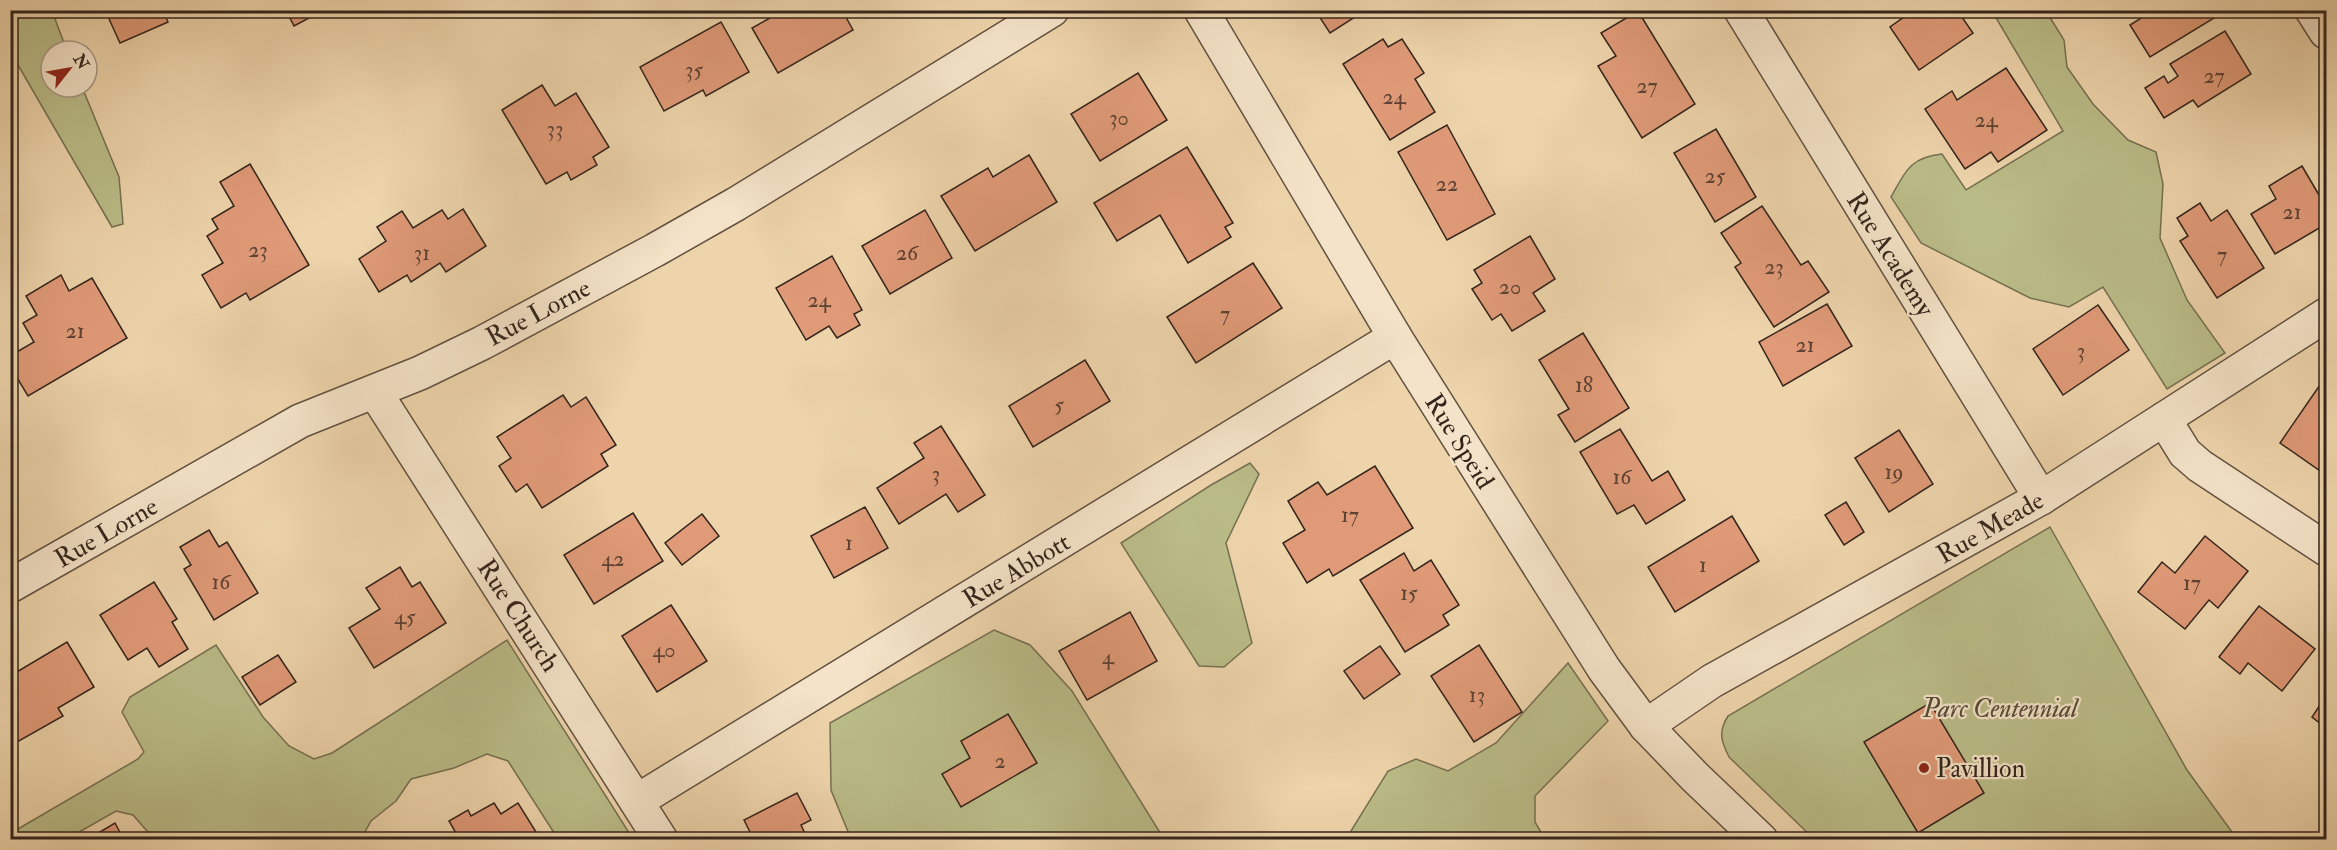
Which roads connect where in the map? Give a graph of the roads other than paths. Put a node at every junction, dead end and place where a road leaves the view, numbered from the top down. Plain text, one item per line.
1 (1052, 10) edge
2 (1201, 10) edge
3 (1741, 10) edge
4 (2312, 10) edge
5 (2326, 32) edge
6 (2326, 315) edge
7 (1395, 337) junction
8 (375, 392) junction
9 (2164, 419) junction
10 (2041, 498) junction
11 (2326, 549) edge
12 (10, 586) edge
13 (1646, 726) junction
14 (638, 801) junction
15 (661, 840) edge
16 (1761, 840) edge

1 - 8 street, Rue Lorne
2 - 7 street, Rue Speid
3 - 10 street, Rue Academy
4 - 5 street
6 - 9 street, Rue Meade
7 - 13 street, Rue Speid
7 - 14 street, Rue Abbott
8 - 12 street, Rue Lorne
8 - 14 street, Rue Church
9 - 10 street, Rue Meade
9 - 11 street
10 - 13 street, Rue Meade
13 - 16 street, Rue Speid
14 - 15 street, Rue Church

